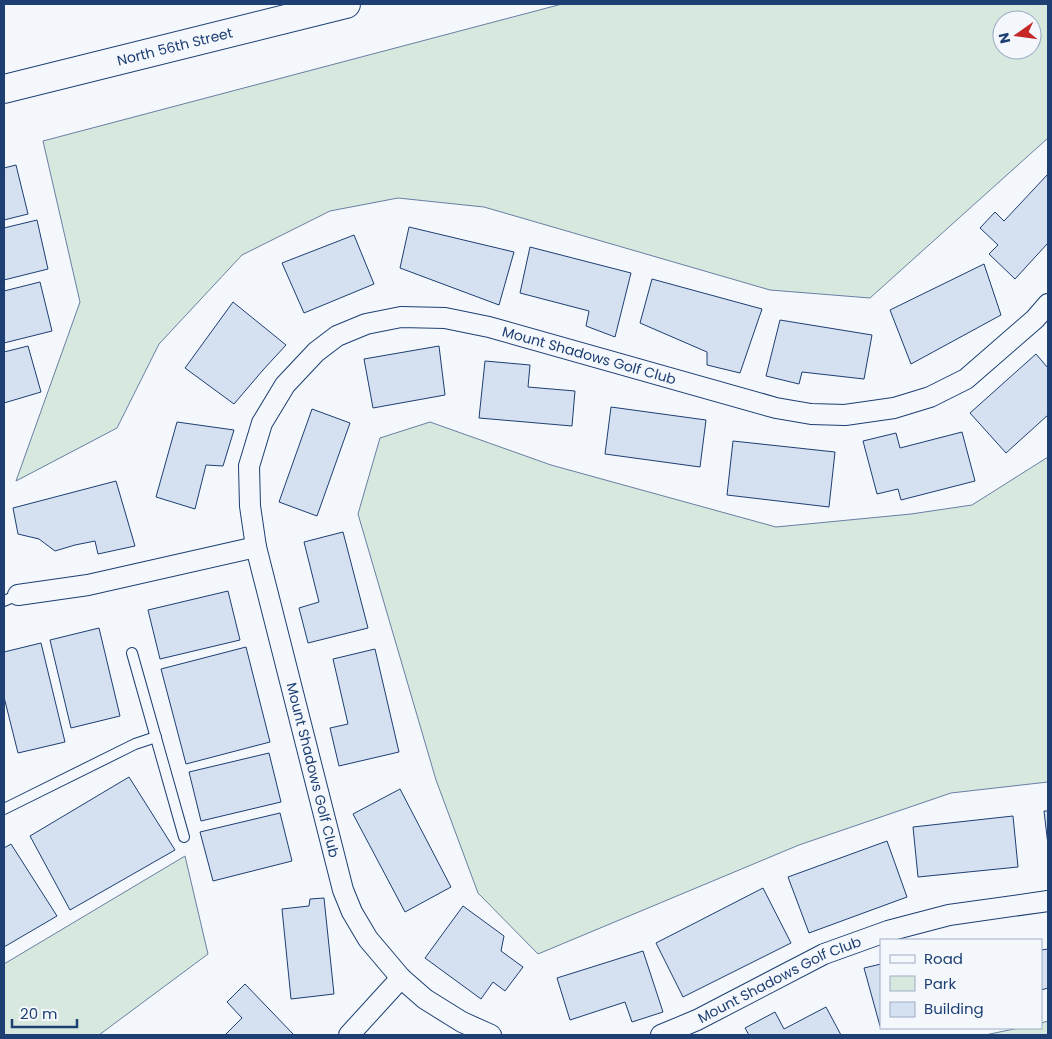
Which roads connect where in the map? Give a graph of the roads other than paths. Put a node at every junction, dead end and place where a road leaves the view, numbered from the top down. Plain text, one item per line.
1 (346, 4) edge
2 (4, 89) edge
3 (1048, 304) edge
4 (256, 547) junction
5 (11, 598) edge
6 (132, 653) dead end
7 (156, 737) junction
8 (4, 808) edge
9 (184, 837) dead end
10 (1048, 901) edge
11 (401, 978) junction
12 (349, 1035) edge
13 (491, 1035) edge
14 (661, 1035) edge

1 - 2 street, North 56th Street
3 - 4 street, Mount Shadows Golf Club
4 - 5 street
4 - 11 street, Mount Shadows Golf Club
6 - 7 lane
7 - 8 lane
7 - 9 lane
10 - 14 street, Mount Shadows Golf Club
11 - 12 street
11 - 13 street, Mount Shadows Golf Club

